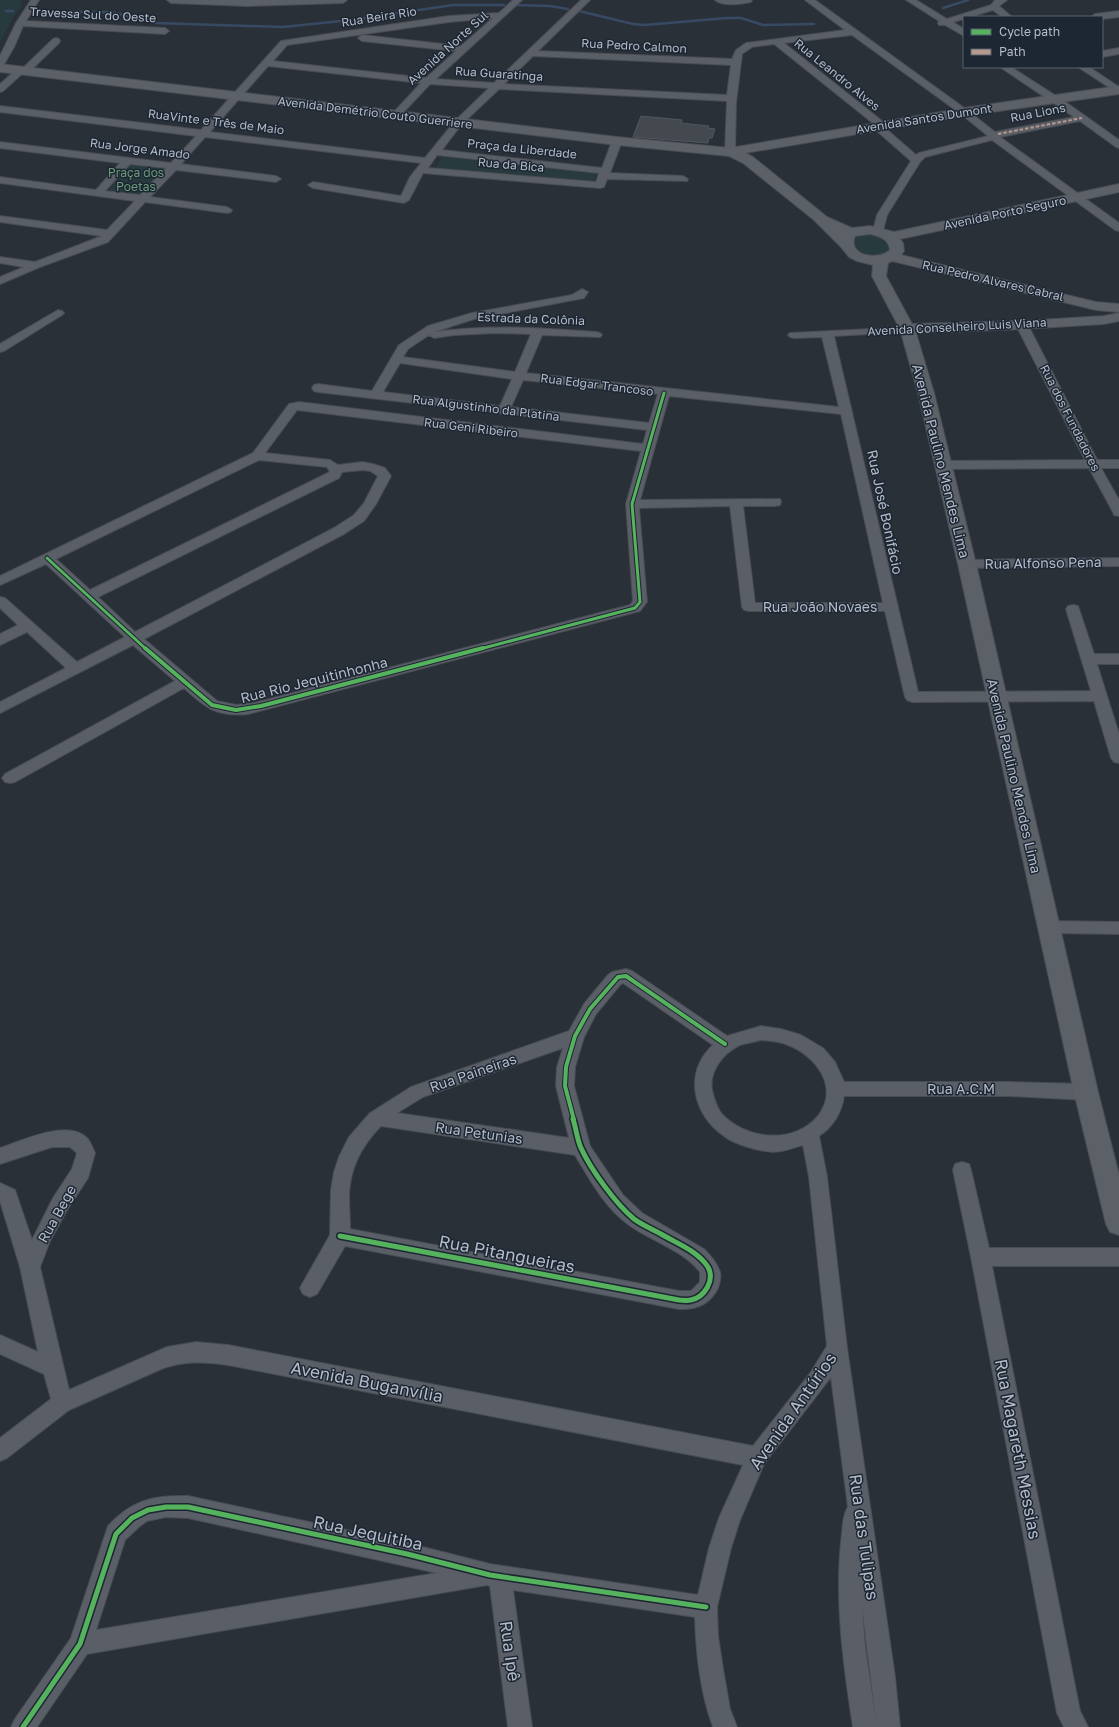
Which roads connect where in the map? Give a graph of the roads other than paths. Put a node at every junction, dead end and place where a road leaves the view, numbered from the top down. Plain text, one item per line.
1 (35, 0) edge
2 (171, 0) edge
3 (343, 0) edge
4 (518, 0) edge
5 (586, 0) edge
6 (720, 0) edge
7 (748, 0) edge
8 (808, 0) edge
9 (910, 0) edge
10 (932, 0) edge
11 (1003, 0) edge
12 (204, 1) edge
13 (248, 1) edge
14 (918, 6) junction
15 (994, 7) junction
16 (1119, 14) edge
17 (502, 15) junction
18 (963, 16) edge
19 (964, 16) edge
20 (1007, 16) edge
21 (1103, 16) edge
22 (1106, 16) junction
23 (944, 22) junction
24 (20, 23) junction
25 (1119, 23) edge
26 (165, 31) dead end
27 (854, 32) junction
28 (963, 32) edge
29 (344, 36) junction
30 (963, 38) edge
31 (56, 41) dead end
32 (777, 42) junction
33 (463, 50) junction
34 (1119, 50) edge
35 (530, 53) junction
36 (1103, 53) edge
37 (736, 62) junction
38 (266, 63) junction
39 (0, 64) edge
40 (0, 68) edge
41 (1007, 68) edge
42 (1015, 68) edge
43 (1085, 68) edge
44 (23, 71) junction
45 (1023, 77) junction
46 (428, 80) junction
47 (495, 86) junction
48 (0, 89) edge
49 (1118, 90) edge
50 (236, 97) junction
51 (732, 98) junction
52 (1059, 101) junction
53 (0, 109) edge
54 (964, 112) junction
55 (396, 115) junction
56 (1082, 118) junction
57 (458, 123) junction
58 (880, 126) junction
59 (203, 134) junction
60 (994, 134) junction
61 (617, 142) junction
62 (0, 145) edge
63 (1119, 145) edge
64 (435, 152) junction
65 (730, 152) junction
66 (916, 160) junction
67 (127, 161) junction
68 (429, 161) junction
69 (174, 167) junction
70 (421, 170) junction
71 (603, 177) junction
72 (276, 179) dead end
73 (683, 179) dead end
74 (0, 180) edge
75 (313, 185) dead end
76 (1119, 188) edge
77 (98, 193) junction
78 (1081, 196) junction
79 (143, 199) junction
80 (227, 210) dead end
81 (0, 219) edge
82 (1119, 220) edge
83 (1119, 228) edge
84 (878, 231) junction
85 (111, 234) junction
86 (891, 237) junction
87 (851, 244) junction
88 (886, 258) junction
89 (0, 260) edge
90 (36, 265) junction
91 (0, 281) edge
92 (881, 282) junction
93 (582, 292) dead end
94 (58, 313) dead end
95 (1118, 316) edge
96 (1022, 324) junction
97 (907, 330) junction
98 (538, 332) junction
99 (827, 333) junction
100 (596, 335) dead end
101 (794, 335) dead end
102 (417, 339) junction
103 (0, 349) edge
104 (396, 359) junction
105 (518, 376) junction
106 (318, 388) dead end
107 (356, 391) junction
108 (664, 392) junction
109 (376, 394) junction
110 (504, 410) junction
111 (846, 411) junction
112 (344, 412) junction
113 (653, 428) junction
114 (649, 448) junction
115 (257, 456) junction
116 (1093, 464) junction
117 (1119, 464) edge
118 (942, 465) junction
119 (336, 469) junction
120 (775, 502) dead end
121 (736, 503) junction
122 (632, 504) junction
123 (1119, 512) edge
124 (47, 558) junction
125 (1119, 562) edge
126 (967, 564) junction
127 (0, 581) edge
128 (89, 596) junction
129 (0, 601) edge
130 (890, 608) junction
131 (1073, 609) dead end
132 (28, 626) junction
133 (135, 639) junction
134 (0, 640) edge
135 (1088, 659) junction
136 (1119, 659) edge
137 (76, 669) junction
138 (184, 682) junction
139 (1100, 696) junction
140 (996, 697) junction
141 (0, 708) edge
142 (1119, 758) edge
143 (10, 778) dead end
144 (1050, 927) junction
145 (1119, 928) edge
146 (575, 1036) junction
147 (725, 1044) junction
148 (836, 1089) junction
149 (1086, 1092) junction
150 (376, 1118) junction
151 (810, 1135) junction
152 (581, 1148) junction
153 (0, 1156) edge
154 (962, 1170) dead end
155 (0, 1191) edge
156 (1119, 1224) edge
157 (340, 1236) junction
158 (981, 1257) junction
159 (1119, 1258) edge
160 (30, 1267) junction
161 (310, 1288) dead end
162 (0, 1344) edge
163 (837, 1348) junction
164 (52, 1368) junction
165 (62, 1403) junction
166 (0, 1451) edge
167 (757, 1457) junction
168 (858, 1497) junction
169 (495, 1575) junction
170 (706, 1607) junction
171 (80, 1644) junction
172 (23, 1727) edge
173 (520, 1727) edge
174 (725, 1727) edge
175 (865, 1727) edge
176 (888, 1727) edge
177 (1076, 1727) edge

1 - 24 street
2 - 12 street
3 - 13 street
4 - 17 street, Avenida Norte Sul
5 - 35 street
6 - 7 street
8 - 27 street
9 - 14 street
10 - 14 street
11 - 15 street
12 - 13 street
14 - 23 street
15 - 19 street
15 - 20 street
16 - 22 street
17 - 29 street, Rua Beira Rio
17 - 33 street, Avenida Norte Sul
18 - 23 street
21 - 22 street
22 - 25 street
23 - 28 street
23 - 30 street
24 - 26 street, Travessa Sul do Oeste
24 - 39 street
27 - 32 street
27 - 54 street
29 - 33 street
29 - 38 street, Rua Beira Rio
31 - 44 street
32 - 37 street
32 - 58 street, Rua Leandro Alves
33 - 46 street, Avenida Norte Sul
34 - 36 street
35 - 37 street, Rua Pedro Calmon
35 - 47 street
37 - 51 street
38 - 46 street, Rua Guaratinga
38 - 50 street
40 - 44 main road, Avenida Demétrio Couto Guerriere
41 - 45 street
42 - 45 street
43 - 49 street
44 - 48 street
44 - 50 main road, Avenida Demétrio Couto Guerriere
45 - 52 street
46 - 47 street, Rua Guaratinga
46 - 55 street, Avenida Norte Sul
47 - 51 street, Rua Guaratinga
47 - 57 street
49 - 52 main road, Avenida Santos Dumont
50 - 55 main road, Avenida Demétrio Couto Guerriere
50 - 59 street
51 - 65 street
52 - 54 main road, Avenida Santos Dumont
52 - 56 street
53 - 59 street, RuaVinte e Três de Maio
54 - 58 main road, Avenida Santos Dumont
54 - 60 street
55 - 57 main road, Avenida Demétrio Couto Guerriere
56 - 60 street, Rua Lions
56 - 63 street
57 - 61 main road, Avenida Demétrio Couto Guerriere
57 - 64 street
58 - 65 main road, Avenida Santos Dumont
58 - 66 street, Rua Leandro Alves
59 - 68 street, RuaVinte e Três de Maio
59 - 69 street
60 - 66 street, Rua Lions
60 - 78 street
61 - 65 main road, Avenida Demétrio Couto Guerriere
61 - 71 street
62 - 67 street, Rua Jorge Amado
64 - 68 street
64 - 71 street, Praça da Liberdade
65 - 87 main road
66 - 84 street
67 - 69 street, Rua Jorge Amado
67 - 77 street
68 - 70 street
69 - 72 street, Rua Jorge Amado
69 - 79 street
70 - 71 street, Rua da Bica
70 - 75 street
71 - 73 street
74 - 77 street
76 - 78 main road, Avenida Porto Seguro
77 - 79 street
78 - 82 street
78 - 83 street
78 - 86 main road, Avenida Porto Seguro
79 - 80 street
79 - 85 street
81 - 85 street
84 - 86 main road
84 - 87 main road
85 - 90 street
86 - 88 main road
87 - 88 main road
87 - 92 main road
88 - 92 main road
88 - 95 main road, Rua Pedro Alvares Cabral
89 - 90 street
90 - 91 street
92 - 97 main road, Avenida Paulino Mendes Lima
93 - 102 street
94 - 103 street
95 - 96 main road, Avenida Conselheiro Luis Viana
96 - 97 main road, Avenida Conselheiro Luis Viana
96 - 116 street, Rua dos Fundadores
97 - 99 street, Avenida Conselheiro Luis Viana
97 - 118 main road, Avenida Paulino Mendes Lima
98 - 100 street, Estrada da Colônia
98 - 102 street, Estrada da Colônia
98 - 105 street
99 - 101 street, Avenida Conselheiro Luis Viana
99 - 111 street, Rua José Bonifácio
102 - 104 street
104 - 105 street, Rua Edgar Trancoso
104 - 109 street
105 - 108 street, Rua Edgar Trancoso
105 - 110 street
106 - 107 street, Rua Algustinho da Platina
107 - 109 street, Rua Algustinho da Platina
107 - 112 street
108 - 111 street, Rua Edgar Trancoso
108 - 113 street
109 - 110 street, Rua Algustinho da Platina
110 - 113 street, Rua Algustinho da Platina
111 - 130 street, Rua José Bonifácio
112 - 114 street, Rua Geni Ribeiro
112 - 115 street, Rua Geni Ribeiro
113 - 114 street
114 - 122 street
115 - 119 street
115 - 124 street
116 - 117 street
116 - 118 street
116 - 123 street, Rua dos Fundadores
118 - 126 main road, Avenida Paulino Mendes Lima
119 - 128 street
119 - 133 street
120 - 121 street
121 - 122 street
121 - 130 street, Rua João Novaes
122 - 138 street, Rua Rio Jequitinhonha
124 - 127 street
124 - 128 street, Rua Rio Jequitinhonha
125 - 126 street, Rua Alfonso Pena
126 - 140 main road, Avenida Paulino Mendes Lima
128 - 133 street, Rua Rio Jequitinhonha
129 - 132 street
130 - 140 street, Rua José Bonifácio
131 - 135 street
132 - 134 street
132 - 137 street
133 - 137 street
133 - 138 street, Rua Rio Jequitinhonha
135 - 136 street
135 - 139 street
137 - 141 street
138 - 143 street
139 - 140 street
139 - 142 street
140 - 144 main road, Avenida Paulino Mendes Lima
144 - 145 street
144 - 149 main road, Avenida Paulino Mendes Lima
146 - 147 street, Rua Pitangueiras
146 - 150 street, Rua Paineiras
146 - 152 street, Rua Pitangueiras
147 - 148 street
147 - 151 street
148 - 149 street, Rua A.C.M
148 - 151 street
149 - 156 main road, Avenida Paulino Mendes Lima
150 - 152 street, Rua Petunias
150 - 157 street, Rua Paineiras
151 - 163 street, Avenida Antúrios
152 - 157 street, Rua Pitangueiras
153 - 160 street, Rua Bege
154 - 158 street, Rua Magareth Messias
155 - 160 street
157 - 161 street
158 - 159 street
158 - 177 street, Rua Magareth Messias
160 - 164 street
162 - 164 street
163 - 167 street, Avenida Antúrios
163 - 168 street, Rua das Tulipas
164 - 165 street
165 - 166 street, Avenida Buganvília
165 - 167 street, Avenida Buganvília
167 - 170 street, Avenida Antúrios
168 - 175 street
168 - 176 street, Rua das Tulipas
169 - 170 street, Rua Jequitiba
169 - 171 street, Rua Jequitiba
169 - 171 street, Rua Jequitiba
169 - 173 street, Rua Ipê
170 - 174 street, Avenida Antúrios
171 - 172 street, Rua Jequitiba

